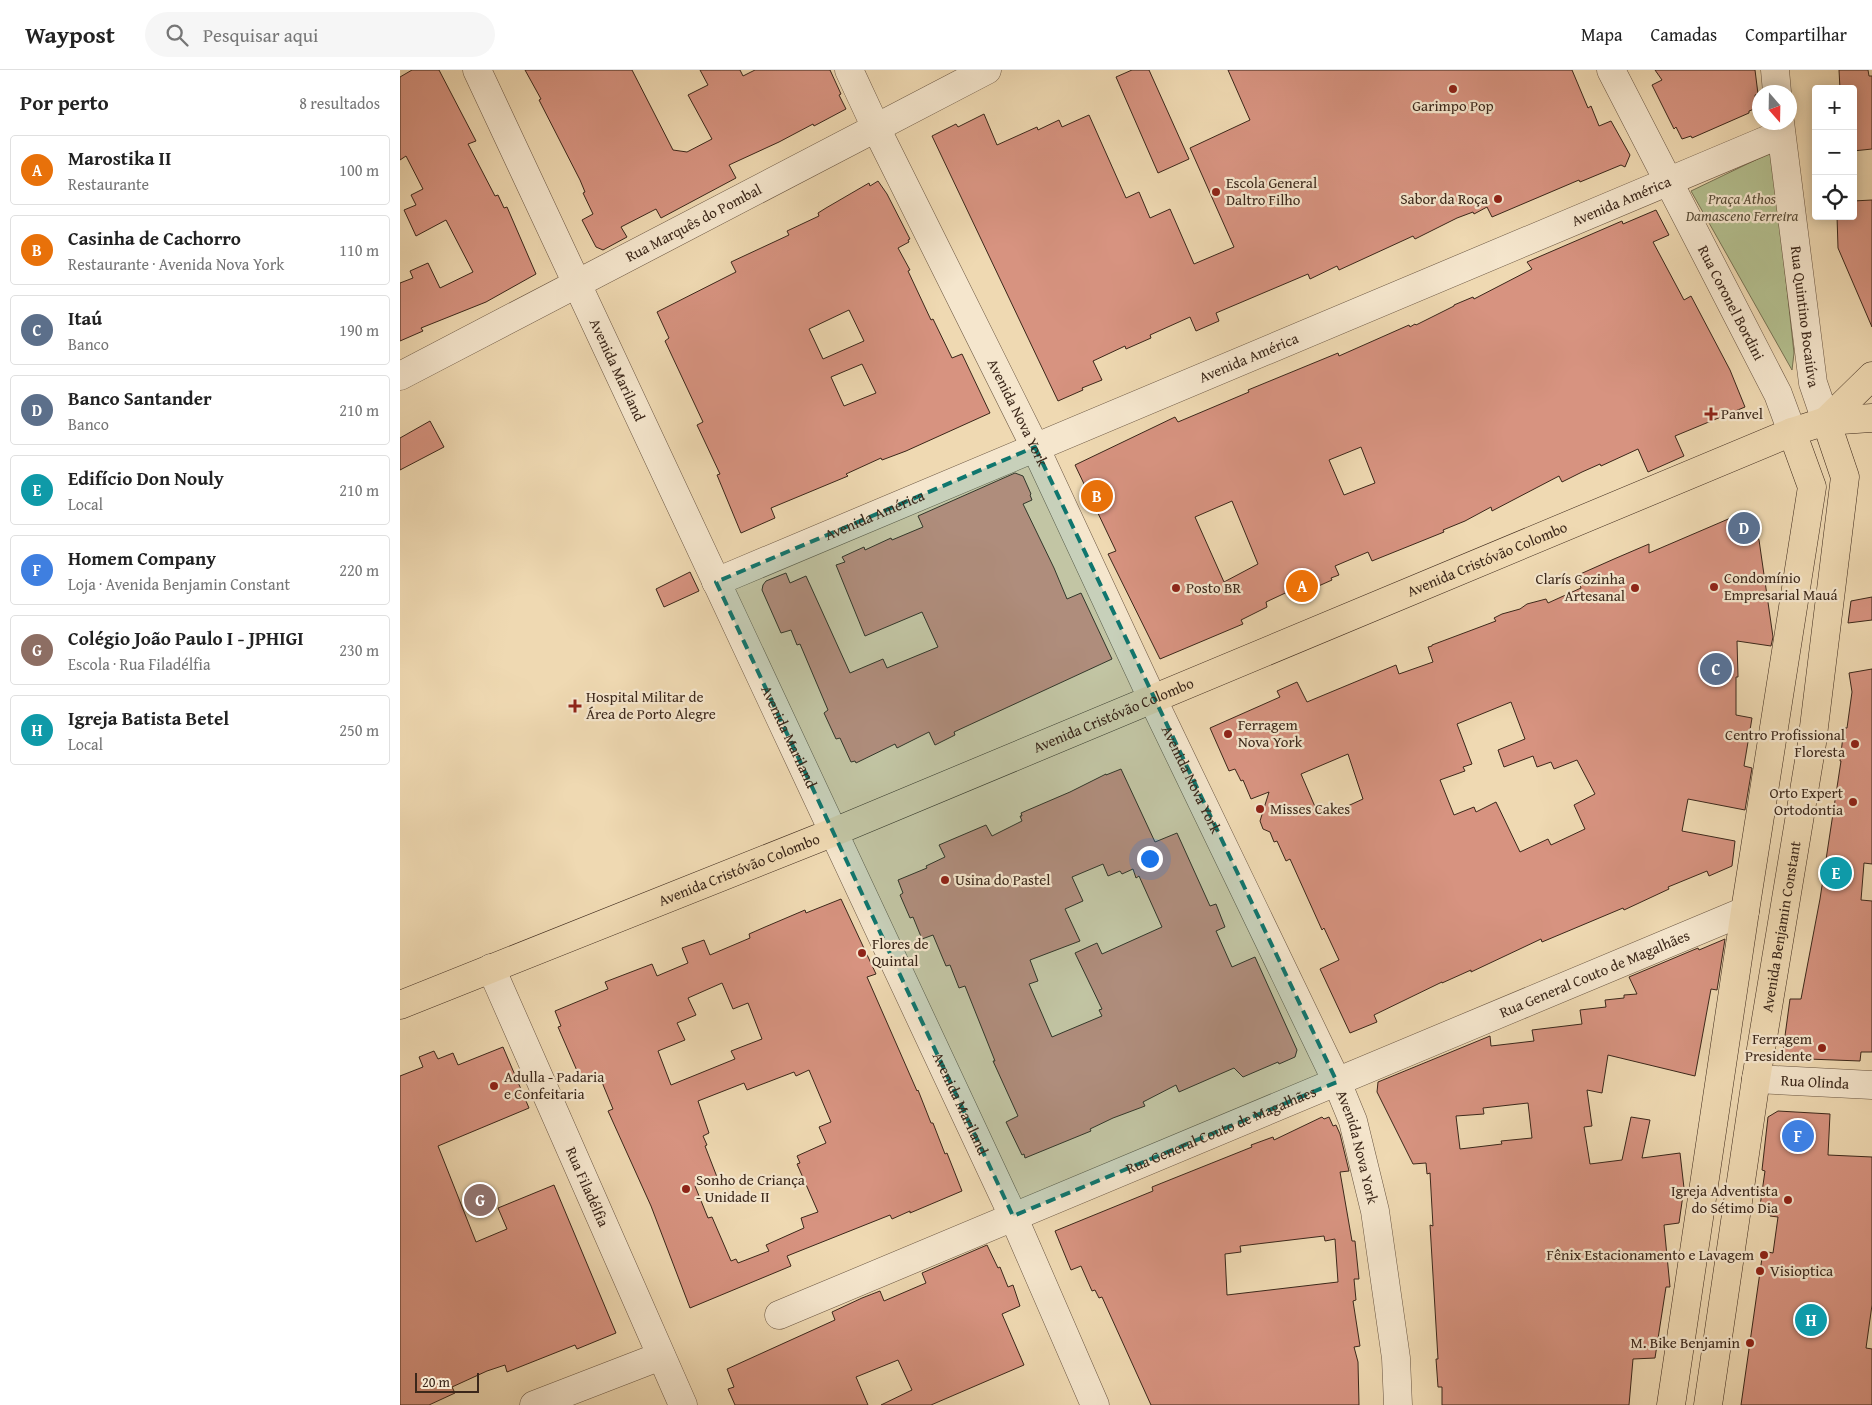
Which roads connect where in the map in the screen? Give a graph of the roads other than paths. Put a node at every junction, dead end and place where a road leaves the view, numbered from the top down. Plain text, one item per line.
1 (477, 70) edge
2 (849, 70) edge
3 (987, 70) edge
4 (1611, 70) edge
5 (1775, 70) edge
6 (1776, 85) edge
7 (876, 128) junction
8 (1776, 130) edge
9 (1780, 130) edge
10 (1668, 181) junction
11 (576, 285) junction
12 (400, 376) edge
13 (1872, 376) edge
14 (1872, 418) edge
15 (1826, 421) junction
16 (1792, 432) junction
17 (1035, 447) junction
18 (716, 582) junction
19 (1152, 698) junction
20 (834, 832) junction
21 (1745, 911) junction
22 (491, 968) junction
23 (400, 1005) edge
24 (1756, 1079) junction
25 (1337, 1082) junction
26 (1872, 1085) edge
27 (1013, 1216) junction
28 (779, 1315) dead end
29 (661, 1356) junction
30 (534, 1405) edge
31 (683, 1405) edge
32 (1096, 1405) edge
33 (1398, 1405) edge
34 (1671, 1405) edge
35 (1708, 1405) edge

1 - 11 street, Avenida Mariland
2 - 7 street, Avenida Nova York
3 - 7 street, Rua Marquês do Pombal
4 - 10 street, Rua Coronel Bordini
5 - 6 street
7 - 11 street, Rua Marquês do Pombal
7 - 17 street, Avenida Nova York
8 - 10 street, Avenida América
9 - 15 street, Rua Quintino Bocaiúva
10 - 16 street, Rua Coronel Bordini
10 - 17 street, Avenida América
11 - 12 street, Rua Marquês do Pombal
11 - 18 street, Avenida Mariland
13 - 15 main road, Avenida Cristóvão Colombo
14 - 15 main road, Avenida Cristóvão Colombo
15 - 16 main road, Avenida Cristóvão Colombo
15 - 24 main road, Avenida Benjamin Constant
16 - 19 main road, Avenida Cristóvão Colombo
16 - 21 main road
17 - 18 street, Avenida América
17 - 19 street, Avenida Nova York
18 - 20 street, Avenida Mariland
19 - 20 main road, Avenida Cristóvão Colombo
19 - 25 street, Avenida Nova York
20 - 22 main road, Avenida Cristóvão Colombo
20 - 27 street, Avenida Mariland
21 - 25 street, Rua General Couto de Magalhães
21 - 34 main road
22 - 23 main road, Avenida Cristóvão Colombo
22 - 29 street, Rua Filadélfia
24 - 26 street, Rua Olinda
24 - 35 main road, Avenida Benjamin Constant
25 - 27 street, Rua General Couto de Magalhães
25 - 33 street, Avenida Nova York
27 - 28 street, Rua General Couto de Magalhães
27 - 32 street, Avenida Mariland
29 - 30 street
29 - 31 street, Rua Filadélfia

